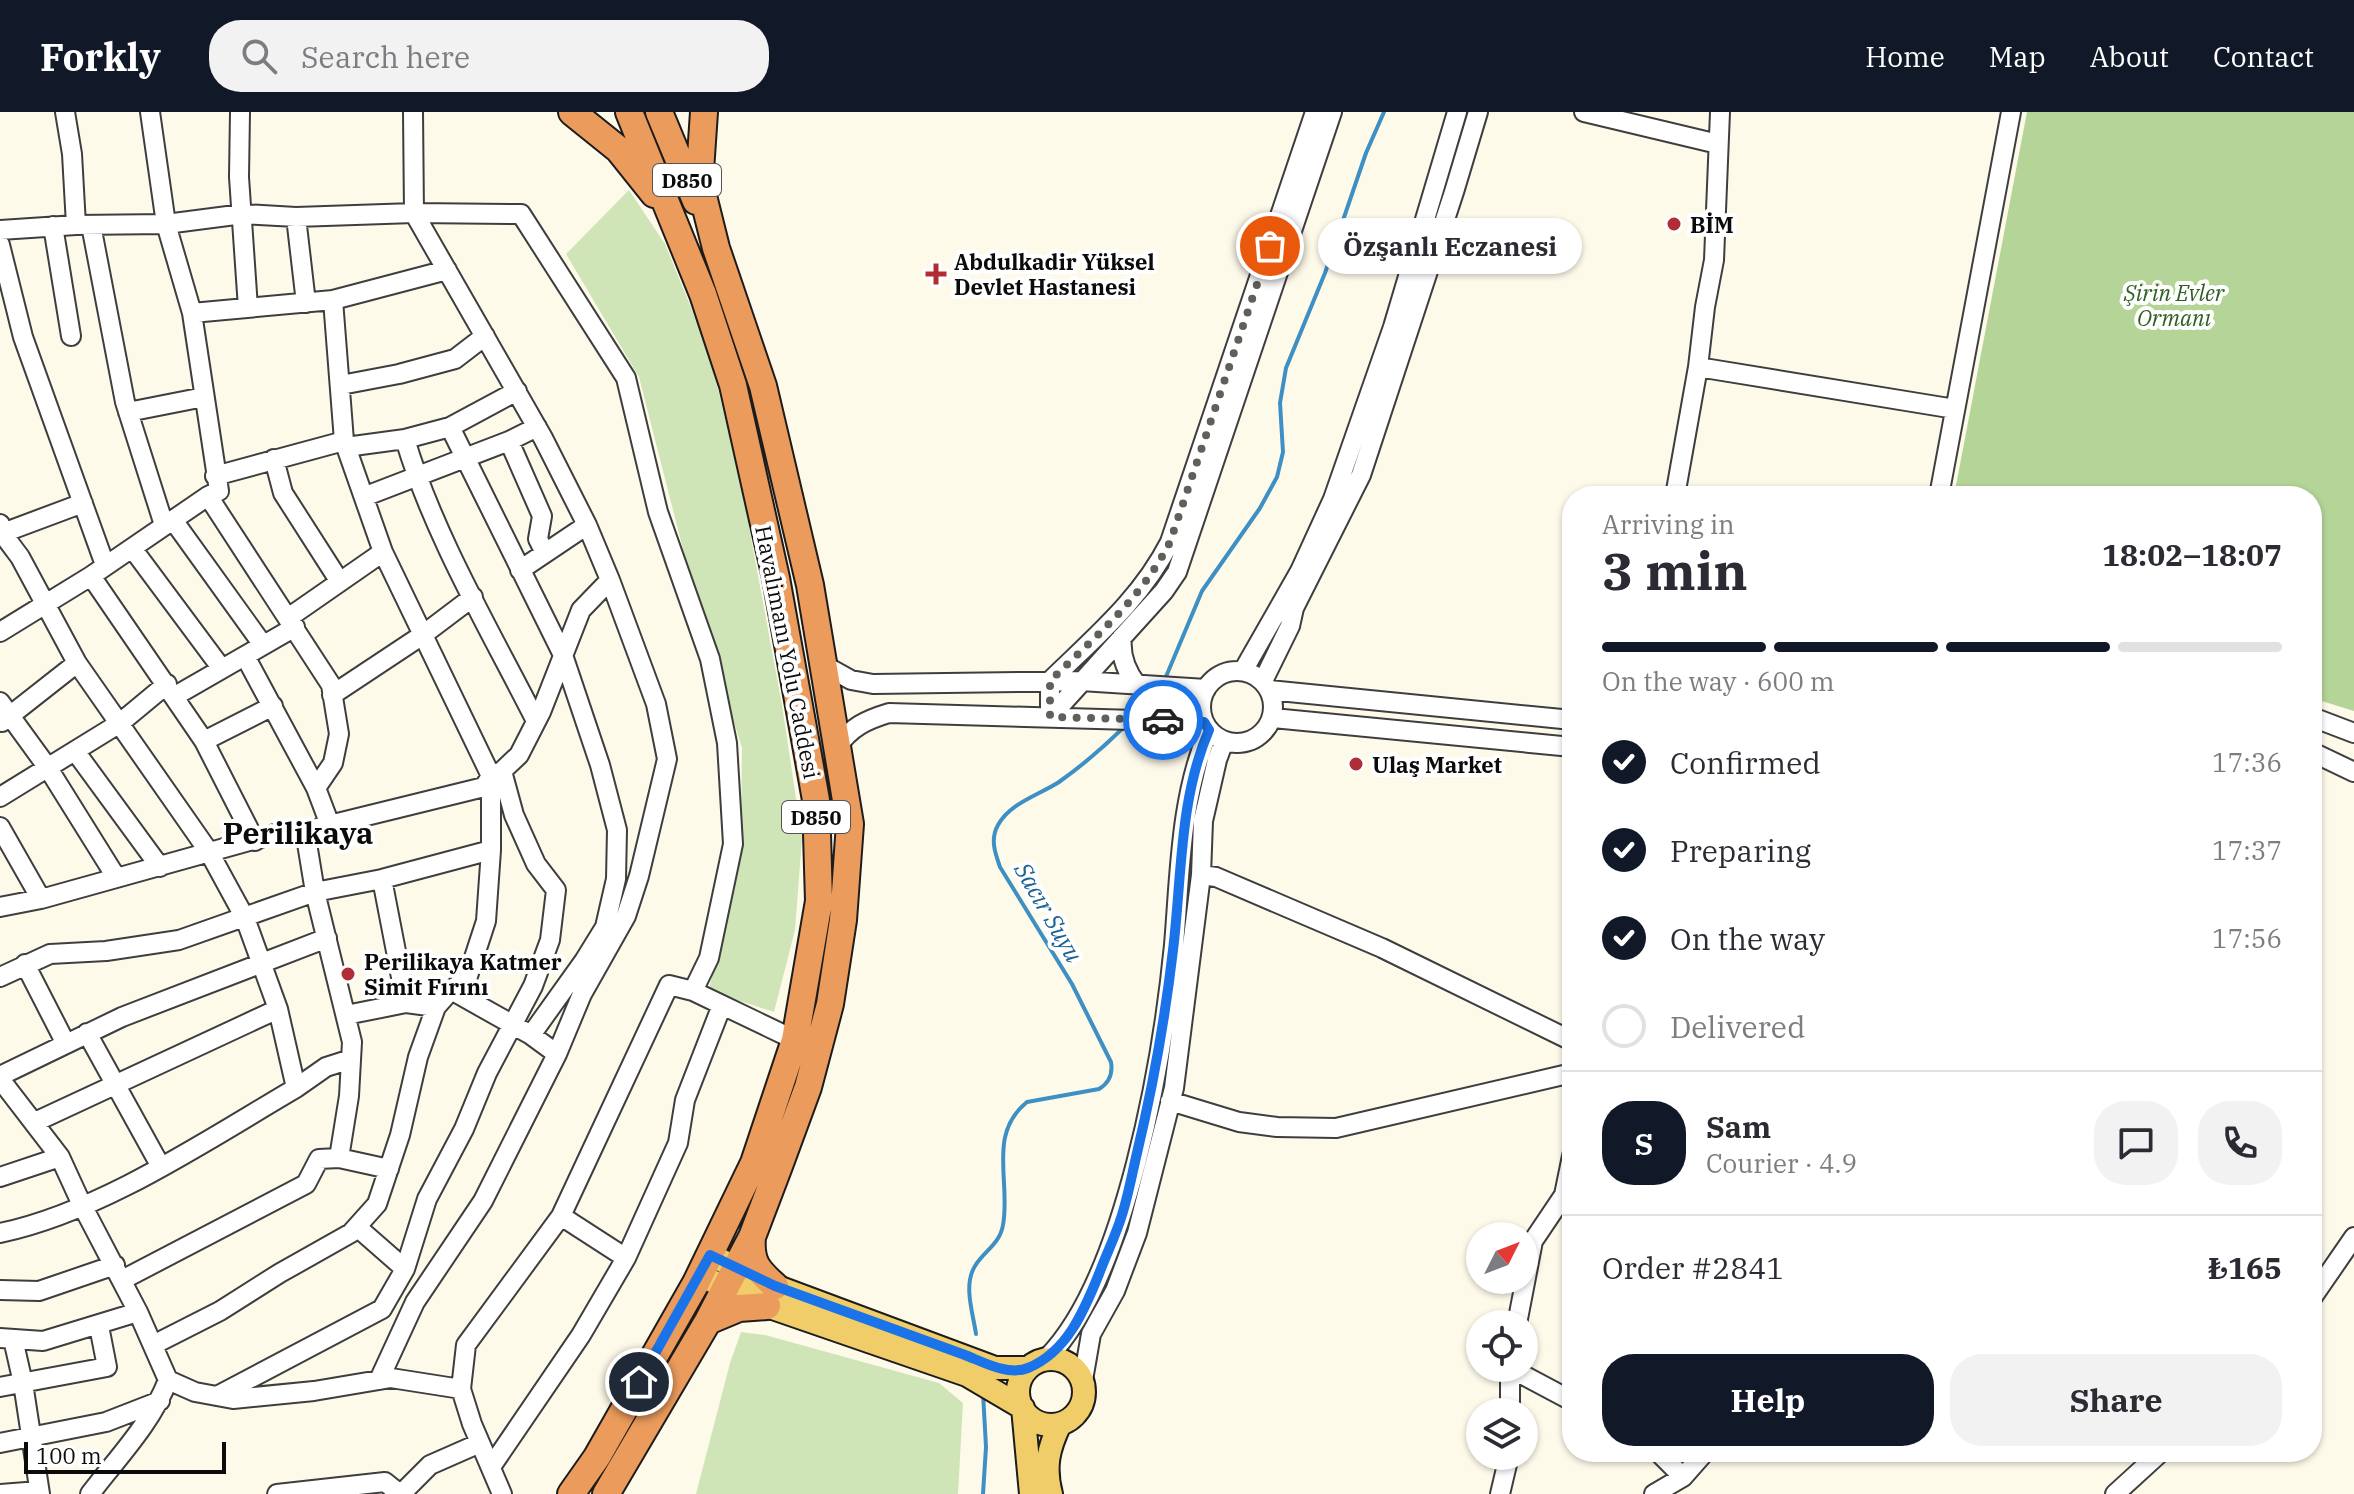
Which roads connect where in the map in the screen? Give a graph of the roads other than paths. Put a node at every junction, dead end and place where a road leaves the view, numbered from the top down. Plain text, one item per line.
1 (65, 112) edge
2 (150, 112) edge
3 (240, 112) edge
4 (413, 112) edge
5 (572, 112) edge
6 (629, 112) edge
7 (659, 112) edge
8 (704, 112) edge
9 (1315, 112) edge
10 (1332, 112) edge
11 (1457, 112) edge
12 (1478, 112) edge
13 (1584, 112) edge
14 (1720, 112) edge
15 (2011, 112) edge
16 (1718, 144) junction
17 (414, 213) junction
18 (243, 214) junction
19 (296, 217) junction
20 (166, 224) junction
21 (84, 225) junction
22 (53, 226) junction
23 (0, 230) edge
24 (678, 233) junction
25 (0, 245) edge
26 (716, 248) junction
27 (447, 270) junction
28 (333, 300) junction
29 (306, 303) junction
30 (248, 308) junction
31 (192, 313) junction
32 (71, 336) dead end
33 (485, 336) junction
34 (1698, 367) junction
35 (341, 385) junction
36 (517, 391) junction
37 (204, 397) junction
38 (1955, 409) junction
39 (128, 412) junction
40 (450, 427) junction
41 (537, 427) junction
42 (405, 439) junction
43 (509, 441) junction
44 (345, 444) junction
45 (463, 457) junction
46 (274, 459) junction
47 (215, 476) junction
48 (416, 476) junction
49 (1677, 486) edge
50 (1941, 486) edge
51 (208, 496) junction
52 (366, 496) junction
53 (83, 503) junction
54 (168, 523) junction
55 (587, 525) junction
56 (1, 530) edge
57 (132, 548) junction
58 (383, 552) junction
59 (545, 553) junction
60 (98, 570) junction
61 (520, 570) junction
62 (610, 580) junction
63 (340, 582) junction
64 (473, 597) junction
65 (46, 604) junction
66 (292, 623) junction
67 (0, 632) edge
68 (424, 634) junction
69 (1122, 637) junction
70 (263, 645) junction
71 (563, 655) junction
72 (245, 656) junction
73 (77, 663) junction
74 (824, 665) junction
75 (222, 669) junction
76 (1243, 671) junction
77 (1050, 681) junction
78 (1081, 681) junction
79 (1137, 685) junction
80 (1266, 685) junction
81 (1206, 689) junction
82 (171, 690) junction
83 (332, 695) junction
84 (273, 706) junction
85 (3, 714) edge
86 (1050, 717) junction
87 (1273, 718) junction
88 (1562, 719) edge
89 (536, 721) junction
90 (2322, 721) edge
91 (120, 723) junction
92 (1206, 726) junction
93 (2354, 733) edge
94 (204, 741) junction
95 (1224, 741) junction
96 (1562, 746) edge
97 (837, 747) junction
98 (75, 751) junction
99 (2322, 757) edge
100 (48, 768) junction
101 (2354, 772) edge
102 (496, 773) junction
103 (316, 788) junction
104 (0, 797) edge
105 (330, 825) junction
106 (0, 827) edge
107 (305, 831) junction
108 (255, 841) junction
109 (491, 850) junction
110 (209, 852) junction
111 (7, 857) edge
112 (160, 867) junction
113 (616, 874) junction
114 (1201, 875) junction
115 (639, 876) junction
116 (116, 877) junction
117 (382, 879) junction
118 (315, 892) junction
119 (41, 899) junction
120 (0, 907) edge
121 (245, 918) junction
122 (327, 938) junction
123 (262, 963) junction
124 (25, 964) junction
125 (0, 977) edge
126 (451, 990) junction
127 (693, 991) junction
128 (406, 1003) junction
129 (722, 1005) junction
130 (436, 1007) junction
131 (278, 1009) junction
132 (346, 1015) junction
133 (513, 1026) junction
134 (87, 1033) junction
135 (531, 1035) junction
136 (1562, 1036) edge
137 (795, 1040) junction
138 (66, 1044) junction
139 (557, 1054) junction
140 (351, 1059) junction
141 (1562, 1075) edge
142 (0, 1078) edge
143 (116, 1086) junction
144 (296, 1088) junction
145 (1170, 1101) junction
146 (35, 1122) junction
147 (60, 1157) junction
148 (339, 1158) junction
149 (161, 1167) junction
150 (389, 1169) junction
151 (0, 1177) edge
152 (1562, 1198) edge
153 (82, 1205) junction
154 (561, 1216) junction
155 (357, 1227) junction
156 (0, 1233) edge
157 (752, 1237) junction
158 (2354, 1237) edge
159 (626, 1258) junction
160 (705, 1265) junction
161 (405, 1269) junction
162 (118, 1273) junction
163 (730, 1277) junction
164 (2322, 1283) edge
165 (0, 1290) edge
166 (771, 1296) junction
167 (1520, 1310) edge
168 (138, 1312) junction
169 (708, 1321) junction
170 (99, 1326) junction
171 (6, 1338) edge
172 (153, 1345) junction
173 (1037, 1363) junction
174 (168, 1380) junction
175 (379, 1380) junction
176 (1083, 1380) junction
177 (23, 1383) junction
178 (0, 1387) edge
179 (461, 1389) junction
180 (217, 1396) junction
181 (1562, 1396) edge
182 (1510, 1398) edge
183 (160, 1401) junction
184 (1023, 1408) junction
185 (1060, 1424) junction
186 (31, 1438) junction
187 (0, 1443) edge
188 (480, 1443) junction
189 (1668, 1462) edge
190 (1696, 1462) edge
191 (2150, 1462) edge
192 (491, 1467) junction
193 (1506, 1470) edge
194 (1683, 1477) junction
195 (39, 1492) edge
196 (0, 1494) edge
197 (90, 1494) edge
198 (277, 1494) edge
199 (400, 1494) edge
200 (502, 1494) edge
201 (571, 1494) edge
202 (606, 1494) edge
203 (1031, 1494) edge
204 (1051, 1494) edge
205 (1500, 1494) edge
206 (1654, 1494) edge
207 (2115, 1494) edge

1 - 21 street
2 - 20 street
3 - 18 street
4 - 17 street
5 - 24 highway
6 - 24 highway, Havalimanı Yolu Caddesi / D850
7 - 26 highway, D850
8 - 26 highway
9 - 77 street
10 - 69 street
11 - 76 street
12 - 80 street
13 - 16 street
14 - 16 street
15 - 38 street
16 - 34 street
17 - 19 street
17 - 27 street
17 - 127 street
18 - 19 street
18 - 20 street
18 - 30 street
19 - 29 street
20 - 21 street
20 - 31 street
21 - 22 street
21 - 39 street
22 - 23 street
22 - 32 street
24 - 137 highway, Havalimanı Yolu Caddesi / D850
25 - 53 street
26 - 74 highway, Havalimanı Yolu Caddesi / D850
27 - 28 street
27 - 33 street
28 - 29 street
28 - 35 street
29 - 30 street
30 - 31 street
31 - 37 street
33 - 35 street
33 - 36 street
34 - 38 street
34 - 49 street
35 - 44 street
36 - 40 street
36 - 41 street
37 - 39 street
37 - 47 street
38 - 50 street
39 - 54 street
40 - 42 street
40 - 45 street
41 - 43 street
41 - 55 street
42 - 44 street
42 - 48 street
43 - 45 street
43 - 59 street
44 - 46 street
44 - 52 street
45 - 48 street
45 - 61 street
46 - 47 street
46 - 63 street
47 - 51 street
48 - 52 street
48 - 64 street
51 - 54 street
51 - 66 street
52 - 58 street
53 - 56 street
53 - 60 street
54 - 57 street
54 - 70 street
55 - 59 street
55 - 62 street
56 - 65 street
57 - 60 street
57 - 75 street
58 - 63 street
58 - 68 street
59 - 61 street
60 - 65 street
60 - 82 street
61 - 71 street
62 - 71 street
62 - 115 street
63 - 66 street
64 - 68 street
64 - 89 street
65 - 67 street
65 - 73 street
66 - 70 street
66 - 83 street
68 - 83 street
68 - 102 street
69 - 78 street
69 - 79 street
70 - 72 street
71 - 89 street
71 - 113 street
72 - 75 street
72 - 84 street
73 - 85 street
73 - 91 street
74 - 77 street
74 - 97 highway, Havalimanı Yolu Caddesi / D850
75 - 82 street
76 - 80 street
76 - 81 street
77 - 78 street
77 - 86 street
78 - 79 street
78 - 86 street
79 - 81 street
80 - 87 street
80 - 88 street
81 - 92 street
82 - 91 street
82 - 94 street
83 - 103 street
84 - 94 street
84 - 103 street
85 - 100 street
86 - 92 street
86 - 97 street
87 - 95 street
87 - 96 street
89 - 102 street
90 - 93 street
91 - 98 street
91 - 110 street
92 - 95 street
92 - 173 street
94 - 108 street
95 - 114 street
97 - 157 highway, Havalimanı Yolu Caddesi / D850
98 - 100 street
98 - 112 street
99 - 101 street
100 - 104 street
100 - 116 street
102 - 105 street
102 - 109 street
102 - 133 street
103 - 105 street
105 - 107 street
106 - 111 street
107 - 108 street
107 - 118 street
108 - 110 street
109 - 117 street
109 - 126 street
110 - 112 street
110 - 121 street
111 - 119 street
112 - 116 street
113 - 115 street
113 - 135 street
114 - 136 street
114 - 145 street
115 - 139 street
116 - 119 street
117 - 118 street
117 - 128 street
118 - 121 street
118 - 122 street
119 - 120 street
121 - 123 street
121 - 124 street
122 - 123 street
122 - 132 street
123 - 131 street
123 - 134 street
124 - 125 street
124 - 138 street
126 - 130 street
126 - 133 street
127 - 129 street
127 - 154 street
128 - 130 street
128 - 132 street
129 - 137 street
129 - 159 street
130 - 150 street
131 - 143 street
131 - 144 street
132 - 140 street
133 - 135 street
133 - 161 street
134 - 138 street
134 - 143 street
135 - 139 street
137 - 160 highway, Havalimanı Yolu Caddesi / D850
138 - 142 street
139 - 175 street
140 - 144 street
140 - 148 street
141 - 145 street
142 - 146 street
143 - 146 street
143 - 149 street
144 - 149 street
145 - 176 street
146 - 147 street
147 - 151 street
147 - 153 street
148 - 150 street
148 - 162 street
149 - 153 street
150 - 155 street
152 - 167 street
153 - 156 street
153 - 162 street
154 - 159 street
154 - 179 street
155 - 161 street
155 - 172 street
157 - 163 highway, Havalimanı Yolu Caddesi / D850
157 - 166 highway
158 - 164 street
159 - 192 street
160 - 163 main road
160 - 201 highway, Havalimanı Yolu Caddesi / D850
161 - 180 street
162 - 165 street
162 - 168 street
163 - 166 main road
163 - 169 highway, Havalimanı Yolu Caddesi / D850
166 - 169 highway
166 - 173 main road
166 - 184 main road
168 - 170 street
168 - 172 street
169 - 202 highway, Havalimanı Yolu Caddesi / D850
170 - 171 street
170 - 177 street
171 - 177 street
172 - 174 street
173 - 176 main road
173 - 184 main road
174 - 180 street
174 - 183 street
175 - 179 street
175 - 180 street
176 - 185 main road
177 - 178 street
177 - 186 street
179 - 188 street
181 - 182 street
183 - 186 street
183 - 197 street
184 - 185 main road
184 - 203 main road
185 - 204 main road
186 - 187 street
186 - 195 street
188 - 192 street
188 - 199 street
189 - 194 street
190 - 194 street
191 - 207 street
192 - 200 street
193 - 205 street
194 - 206 street
195 - 196 street
198 - 199 street

